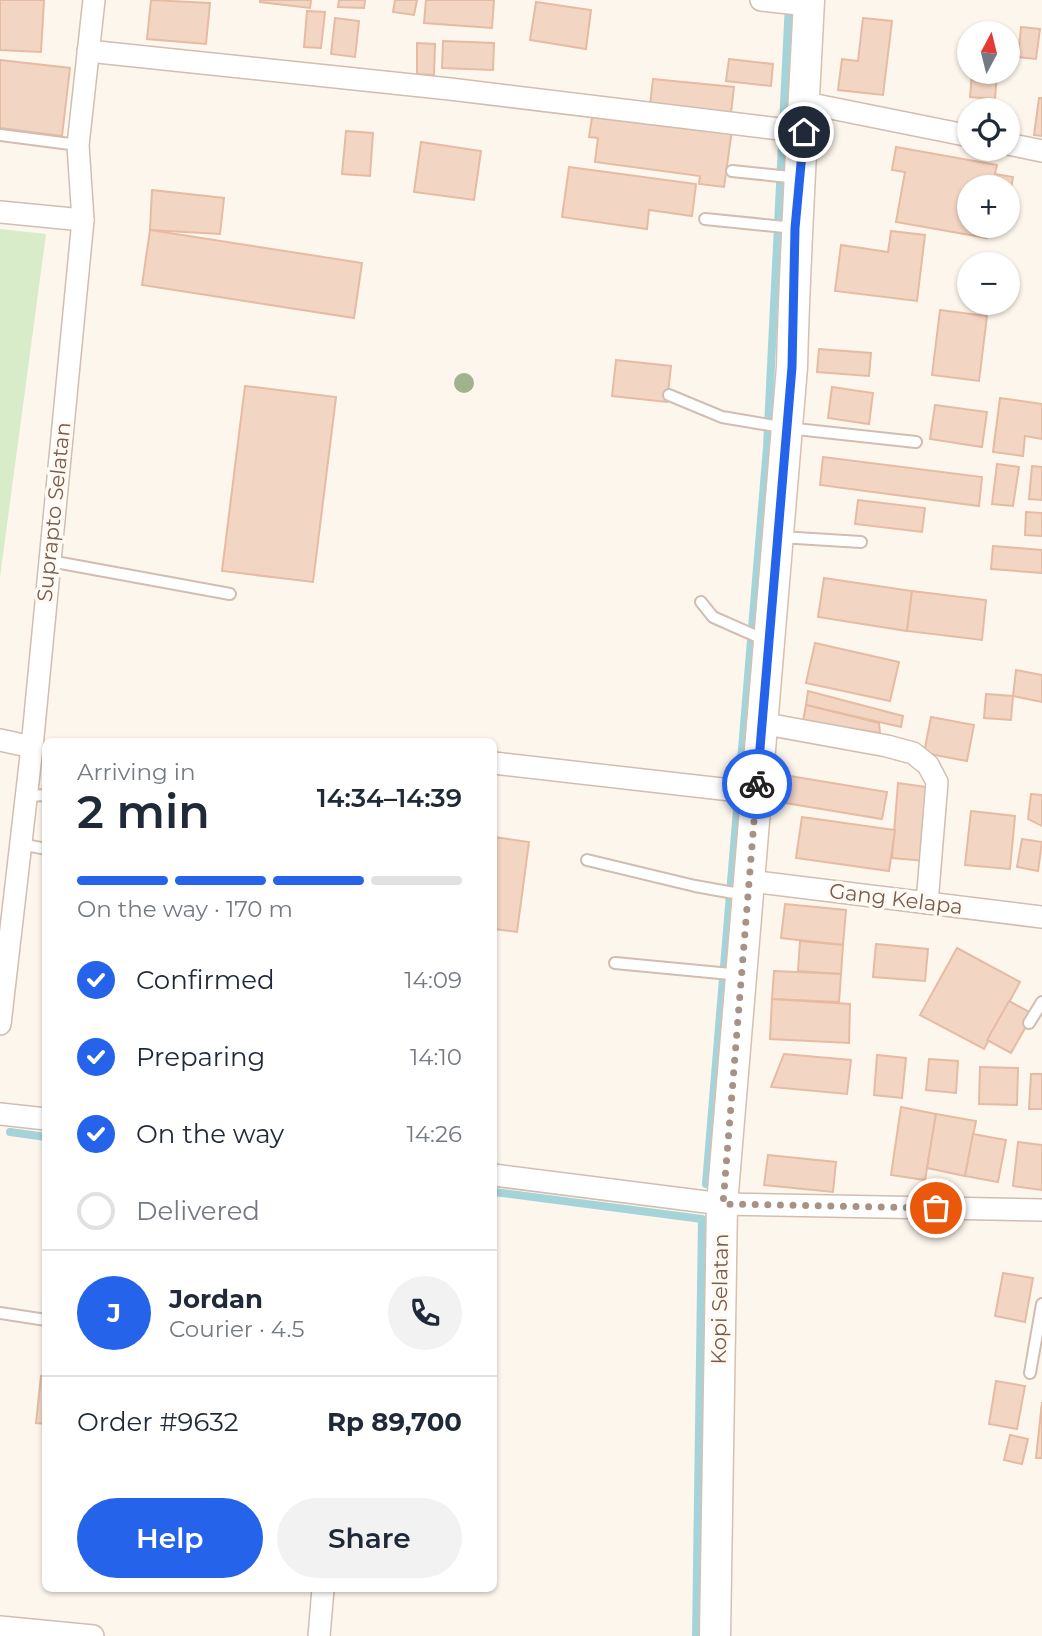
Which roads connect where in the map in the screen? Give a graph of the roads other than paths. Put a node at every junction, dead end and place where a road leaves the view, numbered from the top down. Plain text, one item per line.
1 (93, 0) edge
2 (761, 0) edge
3 (809, 3) edge
4 (88, 51) junction
5 (806, 103) junction
6 (804, 132) junction
7 (957, 133) edge
8 (0, 135) edge
9 (78, 145) junction
10 (1020, 146) edge
11 (1042, 151) edge
12 (732, 171) dead end
13 (800, 178) junction
14 (0, 212) edge
15 (705, 219) dead end
16 (83, 220) junction
17 (795, 228) junction
18 (669, 395) dead end
19 (787, 428) junction
20 (916, 442) dead end
21 (777, 537) junction
22 (861, 541) dead end
23 (50, 561) junction
24 (230, 594) dead end
25 (701, 602) dead end
26 (768, 641) junction
27 (761, 723) junction
28 (0, 740) edge
29 (32, 747) junction
30 (497, 763) edge
31 (750, 792) junction
32 (36, 796) edge
33 (21, 844) junction
34 (42, 848) edge
35 (587, 860) dead end
36 (749, 888) junction
37 (8, 895) edge
38 (927, 903) junction
39 (1042, 918) edge
40 (615, 963) dead end
41 (742, 975) junction
42 (1042, 1002) edge
43 (1029, 1023) dead end
44 (0, 1024) edge
45 (0, 1114) edge
46 (42, 1119) edge
47 (497, 1175) edge
48 (723, 1204) junction
49 (1042, 1210) edge
50 (1042, 1304) edge
51 (0, 1313) edge
52 (42, 1319) edge
53 (1030, 1373) dead end
54 (323, 1592) edge
55 (0, 1627) edge
56 (93, 1636) edge
57 (319, 1636) edge
58 (715, 1636) edge

1 - 4 street, Suprapto Selatan
2 - 3 street
3 - 5 street, Kopi Selatan
4 - 6 street
4 - 9 street, Suprapto Selatan
5 - 6 street, Kopi Selatan
5 - 7 street
6 - 13 street, Kopi Selatan
8 - 9 lane
9 - 16 street, Suprapto Selatan
10 - 11 street
12 - 13 lane
13 - 17 street, Kopi Selatan
14 - 16 street
15 - 17 lane
16 - 23 street, Suprapto Selatan
17 - 19 street, Kopi Selatan
18 - 19 lane
19 - 20 lane
19 - 21 street, Kopi Selatan
21 - 22 lane
21 - 26 street, Kopi Selatan
23 - 24 lane
23 - 29 street, Suprapto Selatan
25 - 26 lane
26 - 27 street, Kopi Selatan
27 - 31 street, Kopi Selatan
27 - 38 street
28 - 29 street
29 - 32 street, Suprapto Selatan
30 - 31 street
31 - 36 street, Kopi Selatan
32 - 33 street, Suprapto Selatan
33 - 34 lane
33 - 37 street, Suprapto Selatan
35 - 36 lane
36 - 38 street, Gang Kelapa
36 - 41 street, Kopi Selatan
37 - 44 street, Suprapto Selatan
38 - 39 street, Gang Kelapa
40 - 41 lane
41 - 48 street, Kopi Selatan
42 - 43 lane
45 - 46 street
47 - 48 street
48 - 49 street
48 - 58 street, Kopi Selatan
50 - 53 lane
51 - 52 lane
54 - 57 street
55 - 56 street

